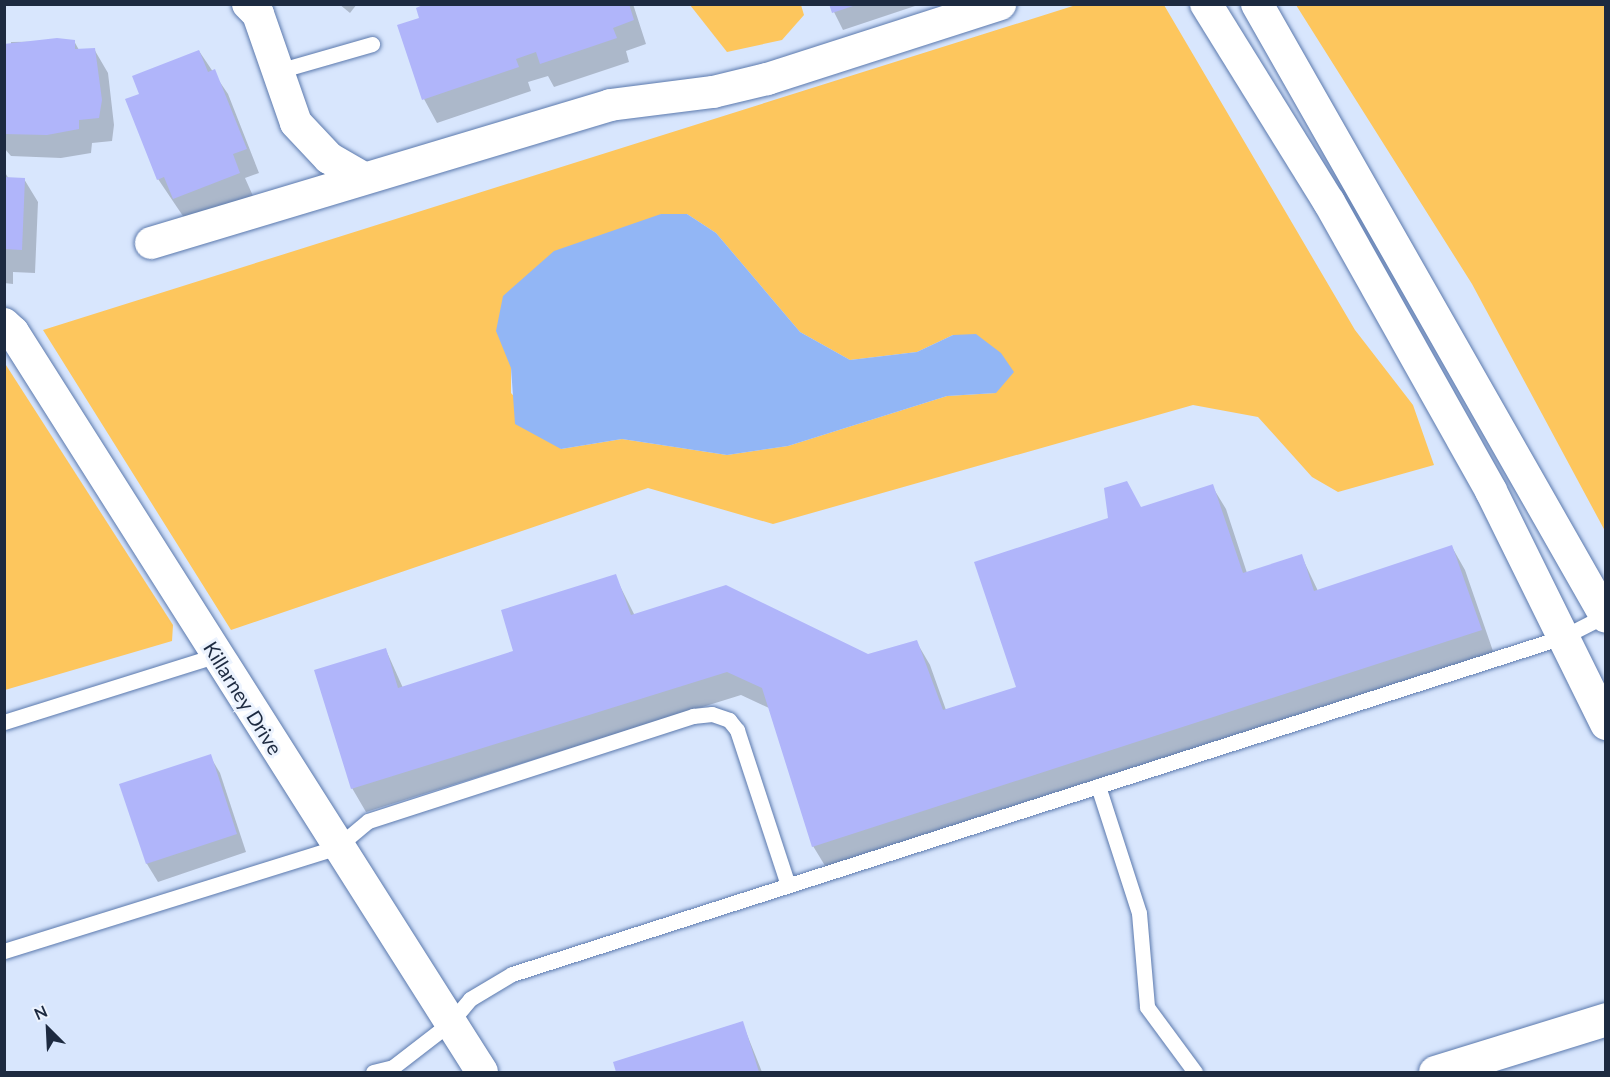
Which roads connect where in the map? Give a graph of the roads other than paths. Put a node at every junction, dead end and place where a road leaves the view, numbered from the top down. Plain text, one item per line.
1 (248, 4) edge
2 (1000, 4) edge
3 (1206, 4) edge
4 (1257, 4) edge
5 (372, 44) dead end
6 (278, 71) junction
7 (363, 178) junction
8 (151, 243) dead end
9 (4, 324) edge
10 (1605, 616) edge
11 (1563, 637) junction
12 (215, 656) junction
13 (4, 722) edge
14 (1605, 724) edge
15 (1098, 786) junction
16 (337, 847) junction
17 (788, 885) junction
18 (4, 951) edge
19 (1605, 1019) edge
20 (450, 1023) junction
21 (374, 1072) edge
22 (482, 1072) edge
23 (1195, 1072) edge
24 (1436, 1072) edge

1 - 6 street
2 - 7 street
3 - 11 street
4 - 10 street
5 - 6 lane
6 - 7 street
7 - 8 street
9 - 12 street, Killarney Drive
10 - 11 lane
11 - 14 street
11 - 15 lane
12 - 13 lane
12 - 16 street, Killarney Drive
15 - 17 lane
15 - 23 lane
16 - 17 lane
16 - 18 lane
16 - 20 street, Killarney Drive
17 - 20 lane
19 - 24 highway
20 - 21 lane
20 - 22 street, Killarney Drive

